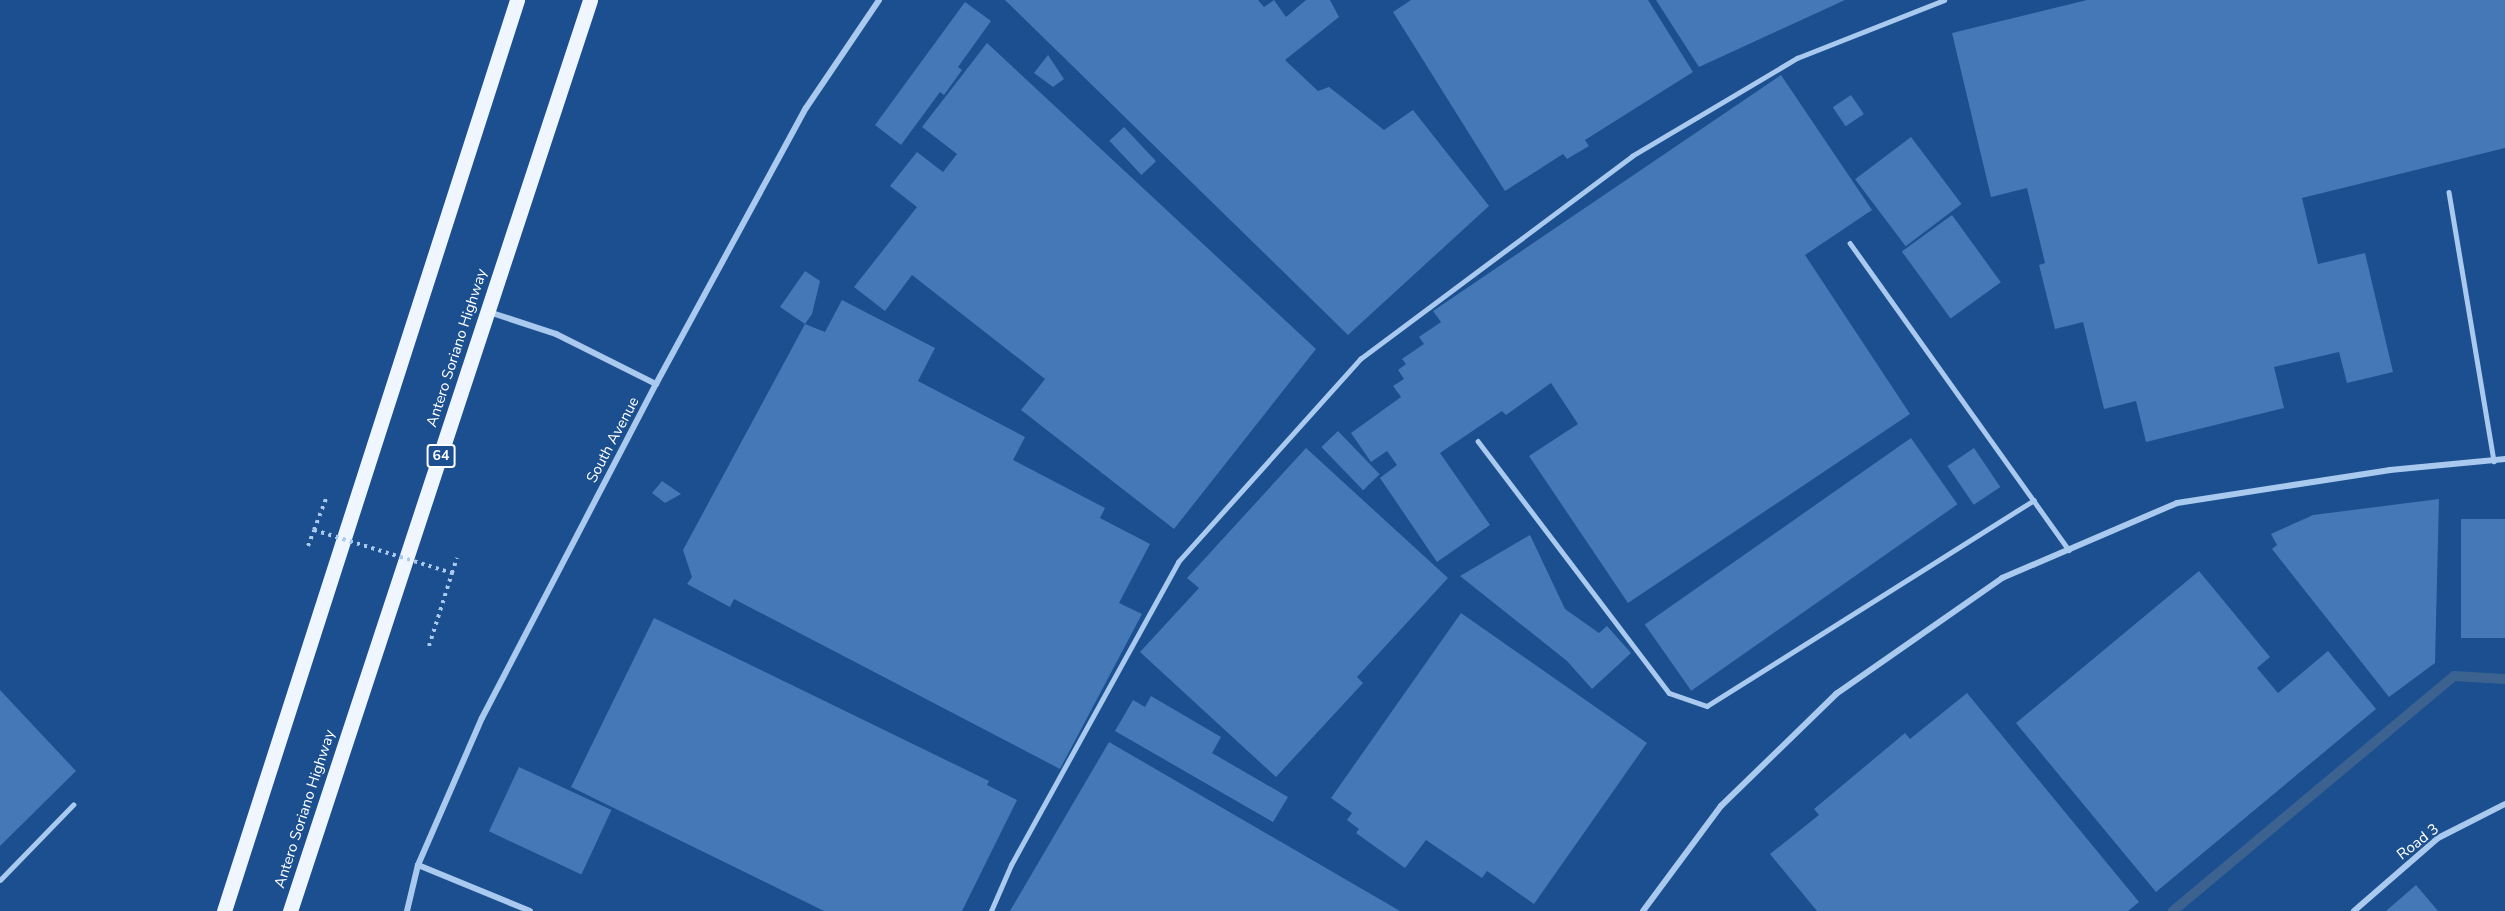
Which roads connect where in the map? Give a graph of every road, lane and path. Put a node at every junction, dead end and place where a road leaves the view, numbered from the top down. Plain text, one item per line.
1 (517, 0) edge
2 (590, 0) edge
3 (879, 0) edge
4 (1944, 0) edge
5 (2449, 192) dead end
6 (1850, 243) dead end
7 (488, 312) junction
8 (656, 384) junction
9 (1478, 441) dead end
10 (2505, 459) edge
11 (2494, 461) junction
12 (2034, 500) junction
13 (308, 546) dead end
14 (2069, 550) junction
15 (458, 558) dead end
16 (452, 574) junction
17 (429, 646) dead end
18 (2505, 804) edge
19 (73, 805) dead end
20 (418, 865) junction
21 (0, 880) edge
22 (224, 911) edge
23 (290, 911) edge
24 (407, 911) edge
25 (530, 911) edge
26 (991, 911) edge
27 (1643, 911) edge
28 (2354, 911) edge

1 - 22 main road
2 - 7 main road, Antero Soriano Highway / 64
3 - 8 street, South Avenue
4 - 26 lane
5 - 11 lane
6 - 12 lane
7 - 8 street
7 - 23 main road, Antero Soriano Highway / 64
8 - 20 street, South Avenue
9 - 12 lane
10 - 11 street
11 - 14 street
12 - 14 lane
13 - 16 path, bridge
14 - 27 street
15 - 16 path, bridge
16 - 17 path
18 - 28 street, Road 3
19 - 21 lane
20 - 24 street, South Avenue
20 - 25 street

